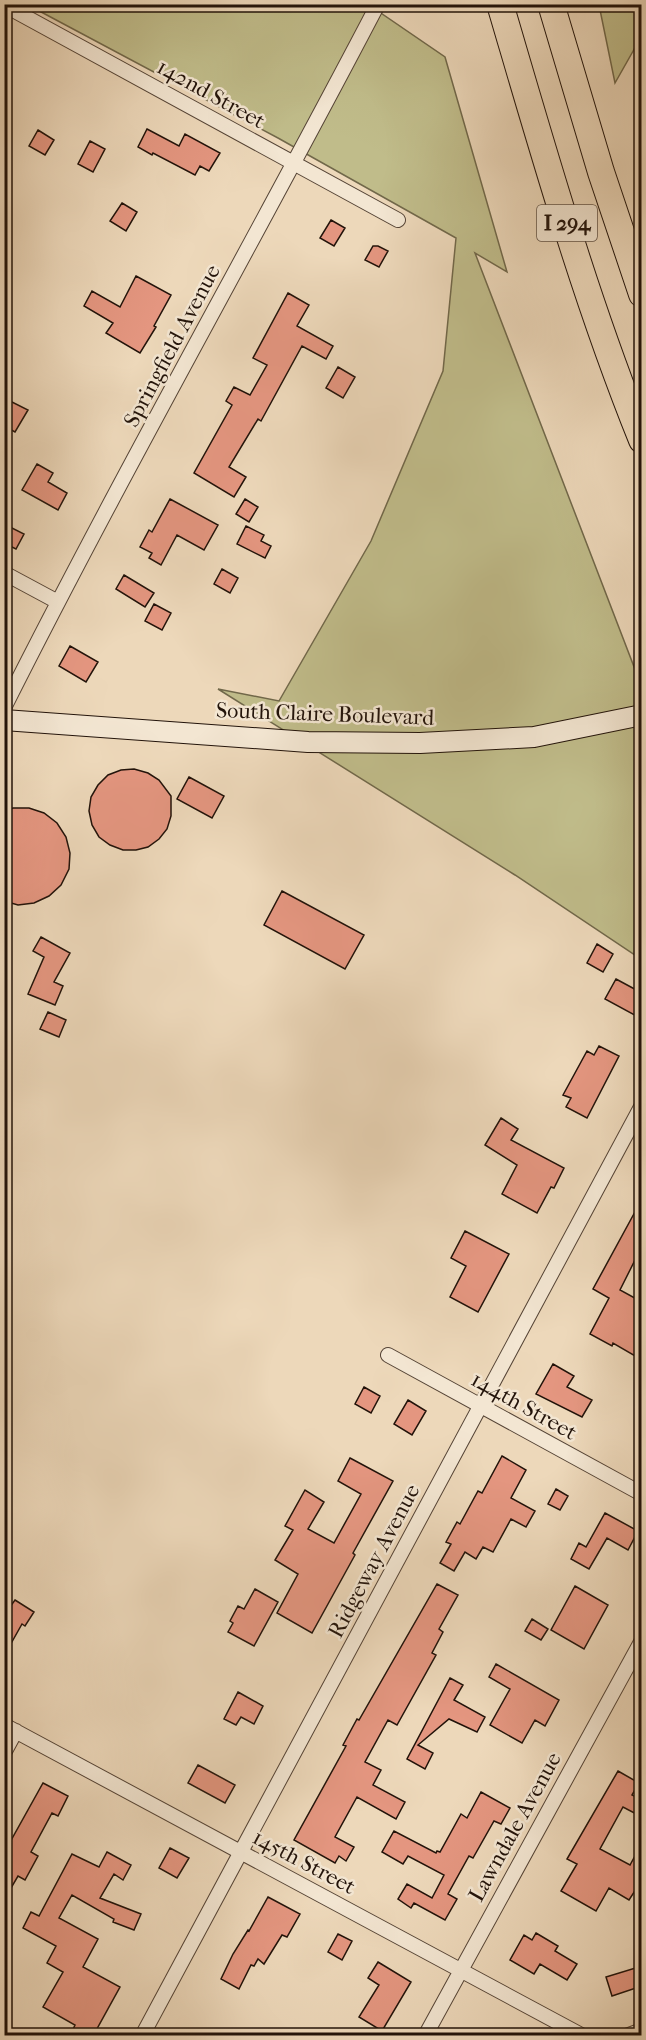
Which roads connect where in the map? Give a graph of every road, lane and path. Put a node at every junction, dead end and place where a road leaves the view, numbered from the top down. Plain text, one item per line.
1 (378, 4) edge
2 (500, 4) edge
3 (551, 4) edge
4 (4, 5) edge
5 (295, 164) junction
6 (398, 220) dead end
7 (642, 294) edge
8 (642, 440) edge
9 (4, 573) edge
10 (58, 602) junction
11 (4, 708) edge
12 (642, 715) edge
13 (4, 720) edge
14 (642, 1105) edge
15 (388, 1355) dead end
16 (481, 1407) junction
17 (642, 1494) edge
18 (642, 1640) edge
19 (10, 1728) edge
20 (4, 1753) edge
21 (241, 1852) junction
22 (460, 1970) junction
23 (642, 2030) edge
24 (142, 2036) edge
25 (425, 2036) edge
26 (583, 2036) edge
27 (626, 2036) edge

1 - 5 street, Springfield Avenue
2 - 8 highway, I 294
3 - 7 highway, I 294
4 - 5 street, 142nd Street
5 - 6 street, 142nd Street
5 - 10 street, Springfield Avenue
9 - 10 street
10 - 11 street, Springfield Avenue
12 - 13 street, South Claire Boulevard
14 - 16 street, Ridgeway Avenue
15 - 16 street, 144th Street
16 - 17 street, 144th Street
16 - 21 street, Ridgeway Avenue
18 - 22 street, Lawndale Avenue
19 - 20 street
19 - 21 street, 145th Street
21 - 22 street, 145th Street
21 - 24 street, Ridgeway Avenue
22 - 25 street, Lawndale Avenue
22 - 26 street, 145th Street
23 - 27 street

